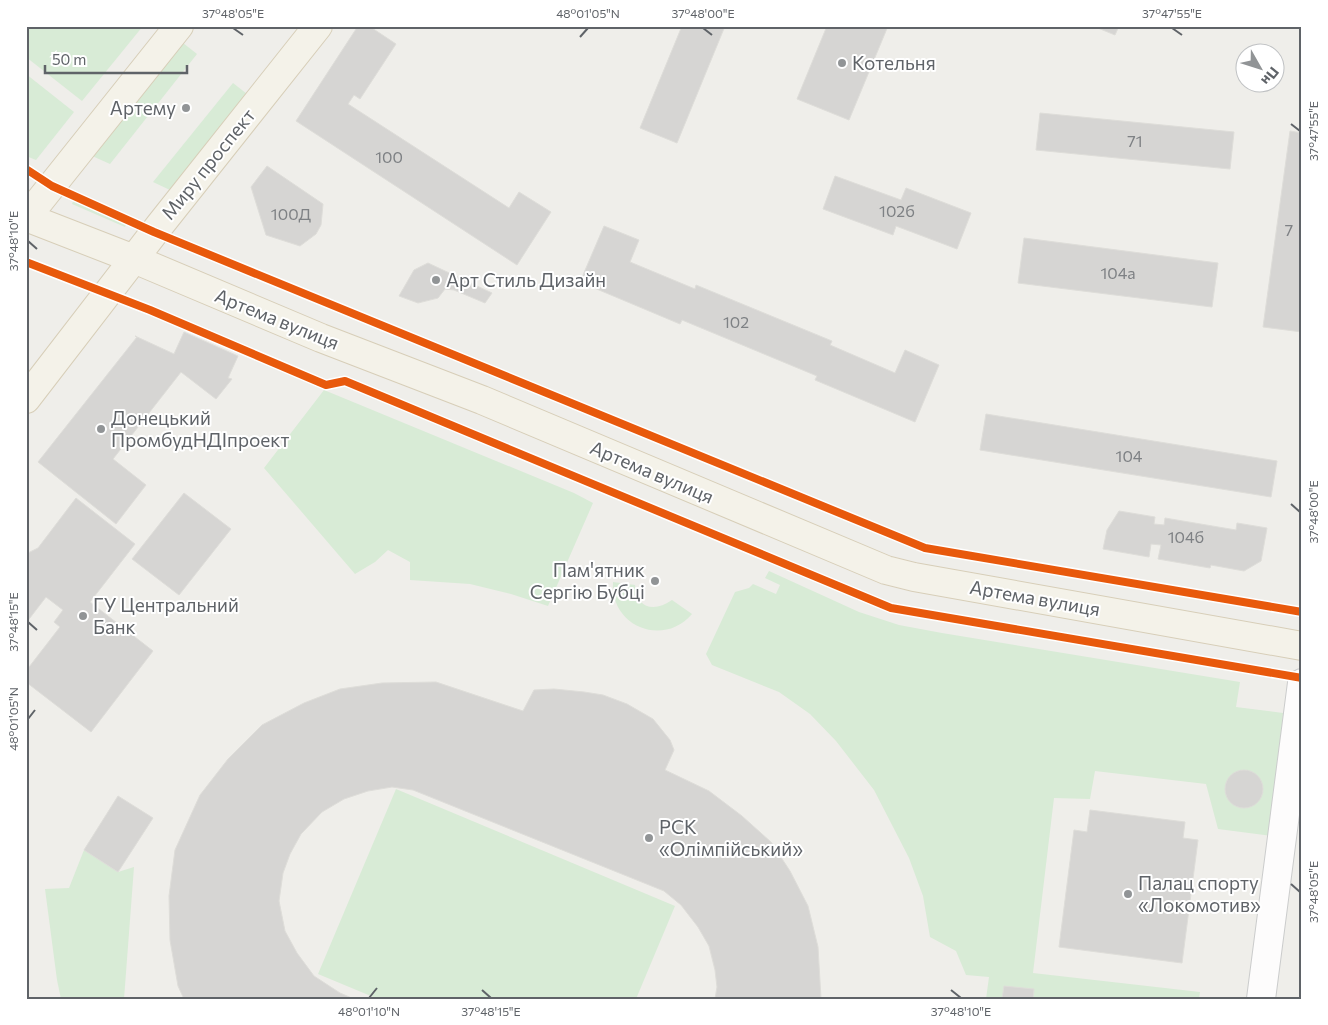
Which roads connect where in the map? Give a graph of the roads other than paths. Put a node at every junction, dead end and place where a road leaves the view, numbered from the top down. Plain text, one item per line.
1 (179, 26) edge
2 (318, 26) edge
3 (26, 218) edge
4 (134, 259) junction
5 (26, 399) edge
6 (1302, 646) edge
7 (1302, 683) edge
8 (1261, 999) edge

1 - 3 main road
2 - 4 main road, Миру проспект
3 - 4 main road, Артема вулиця
4 - 5 main road, Миру проспект
4 - 6 main road, Артема вулиця
7 - 8 street

